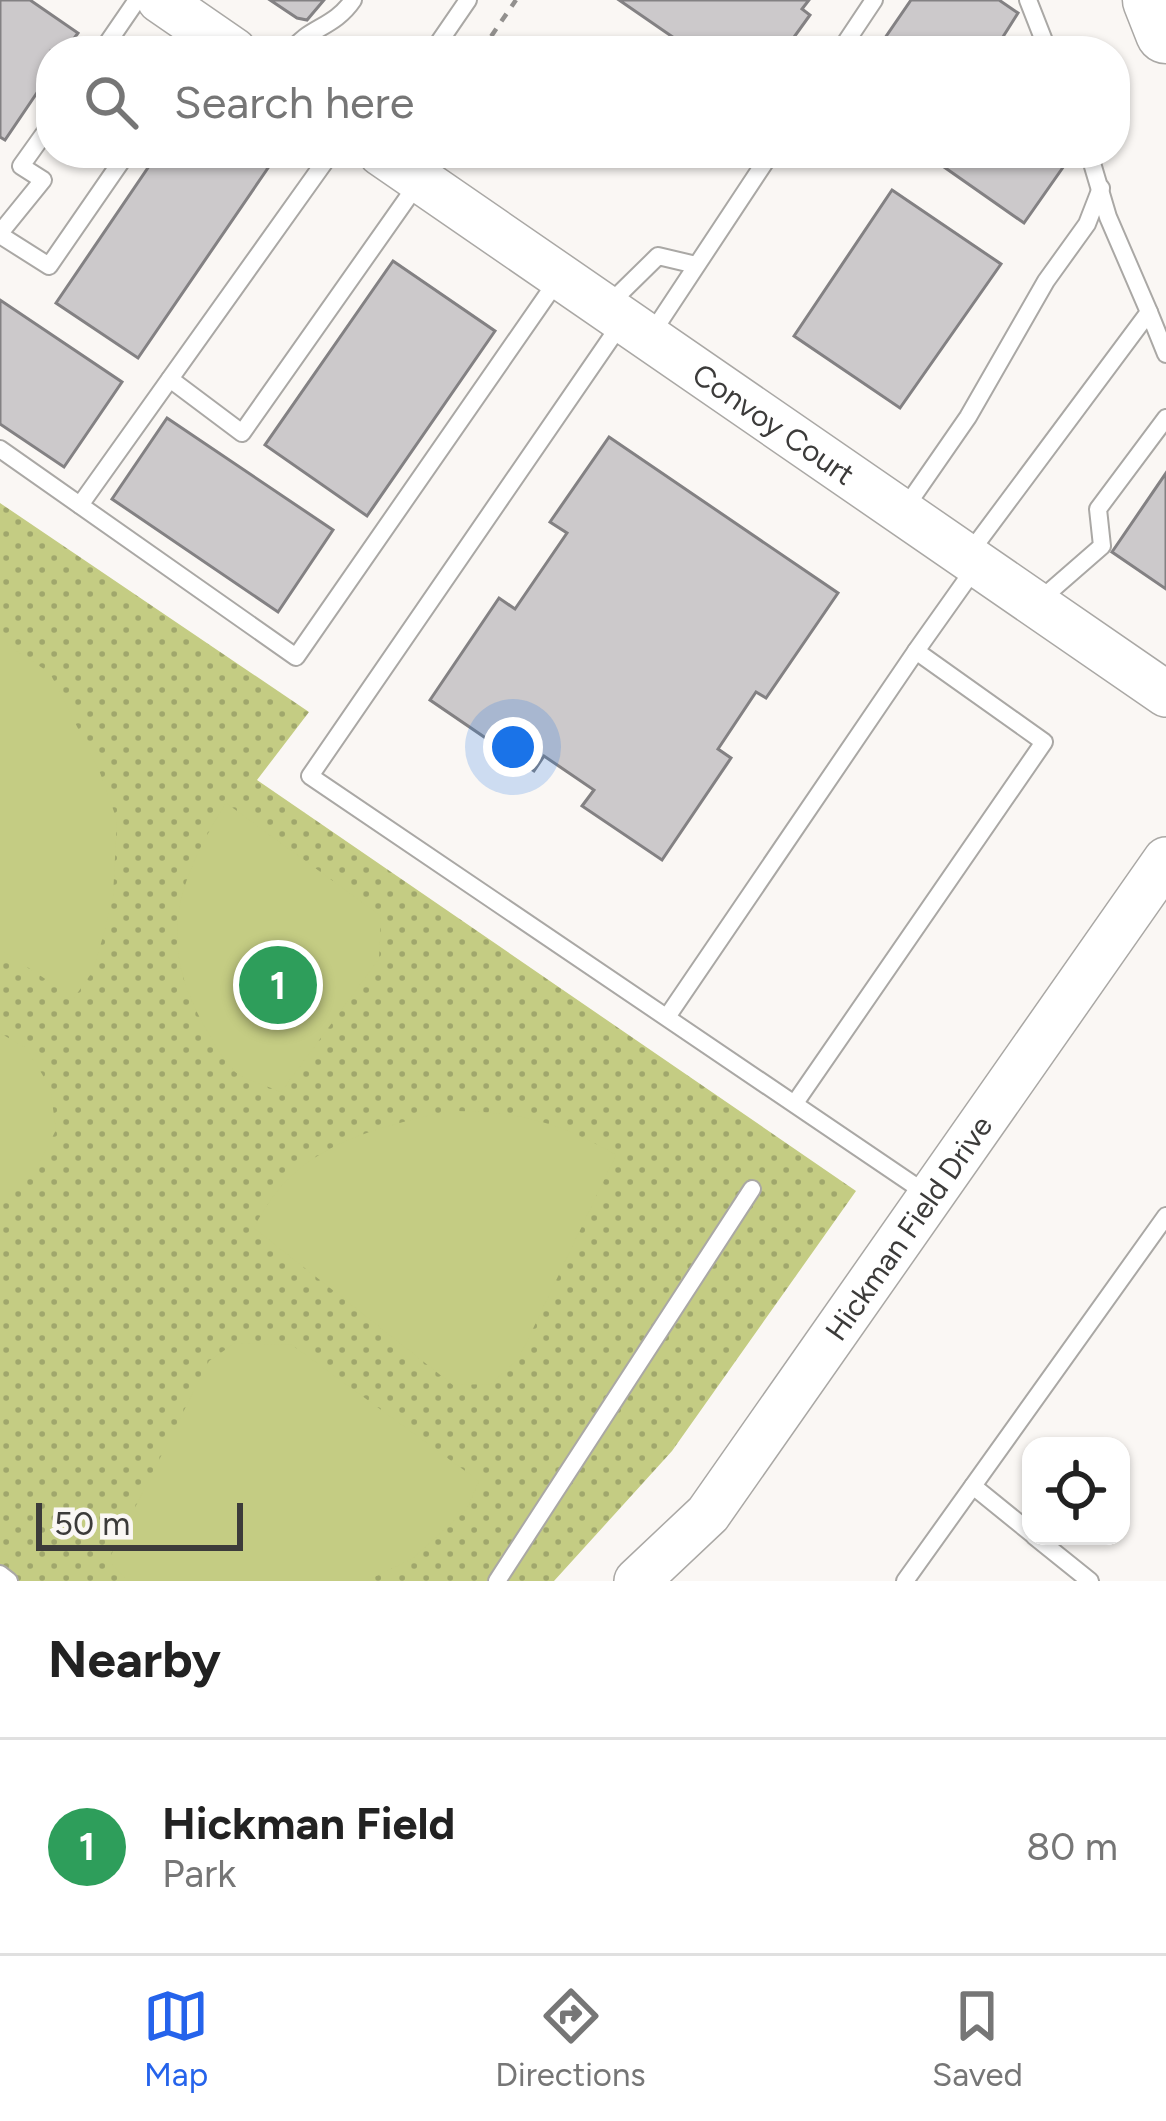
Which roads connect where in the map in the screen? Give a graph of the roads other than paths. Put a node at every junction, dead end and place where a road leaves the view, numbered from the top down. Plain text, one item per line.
1 (137, 0) edge
2 (160, 0) edge
3 (353, 0) edge
4 (468, 0) edge
5 (874, 0) edge
6 (1028, 0) edge
7 (1153, 0) edge
8 (1166, 33) edge
9 (112, 36) edge
10 (202, 36) edge
11 (307, 36) edge
12 (443, 36) edge
13 (849, 36) edge
14 (1042, 36) edge
15 (36, 145) edge
16 (118, 168) edge
17 (321, 168) edge
18 (402, 168) edge
19 (761, 168) edge
20 (1094, 168) edge
21 (420, 181) junction
22 (1101, 188) junction
23 (0, 234) edge
24 (696, 266) junction
25 (560, 278) junction
26 (1149, 311) junction
27 (625, 323) junction
28 (1166, 354) edge
29 (170, 379) junction
30 (1166, 418) edge
31 (0, 449) edge
32 (80, 506) junction
33 (901, 513) junction
34 (971, 561) junction
35 (1034, 604) junction
36 (916, 651) junction
37 (1166, 694) edge
38 (1166, 860) edge
39 (667, 1017) junction
40 (795, 1103) junction
41 (752, 1189) dead end
42 (930, 1197) junction
43 (1166, 1216) edge
44 (973, 1486) junction
45 (1022, 1526) edge
46 (1045, 1545) edge
47 (0, 1574) edge
48 (10, 1581) edge
49 (497, 1581) edge
50 (637, 1581) edge
51 (905, 1581) edge
52 (1090, 1581) edge

1 - 9 lane
2 - 10 street
3 - 11 lane
4 - 12 lane
5 - 13 lane
6 - 14 lane
7 - 8 highway
15 - 23 lane
16 - 23 lane
17 - 29 lane
18 - 21 street, Convoy Court
19 - 24 lane
20 - 22 lane
21 - 25 street, Convoy Court
21 - 29 lane
22 - 26 lane
22 - 33 lane
24 - 27 lane
24 - 27 lane
25 - 27 street, Convoy Court
25 - 32 lane
26 - 28 lane
26 - 34 lane
27 - 33 street, Convoy Court
27 - 39 lane
29 - 32 lane
30 - 35 lane
31 - 32 lane
33 - 34 street, Convoy Court
34 - 35 street, Convoy Court
34 - 36 lane
35 - 37 street, Convoy Court
36 - 39 lane
36 - 40 lane
38 - 42 street, Hickman Field Drive
39 - 40 lane
40 - 42 lane
41 - 49 lane
42 - 50 street, Hickman Field Drive
43 - 44 lane
44 - 45 lane
44 - 51 lane
46 - 52 lane
47 - 48 lane

